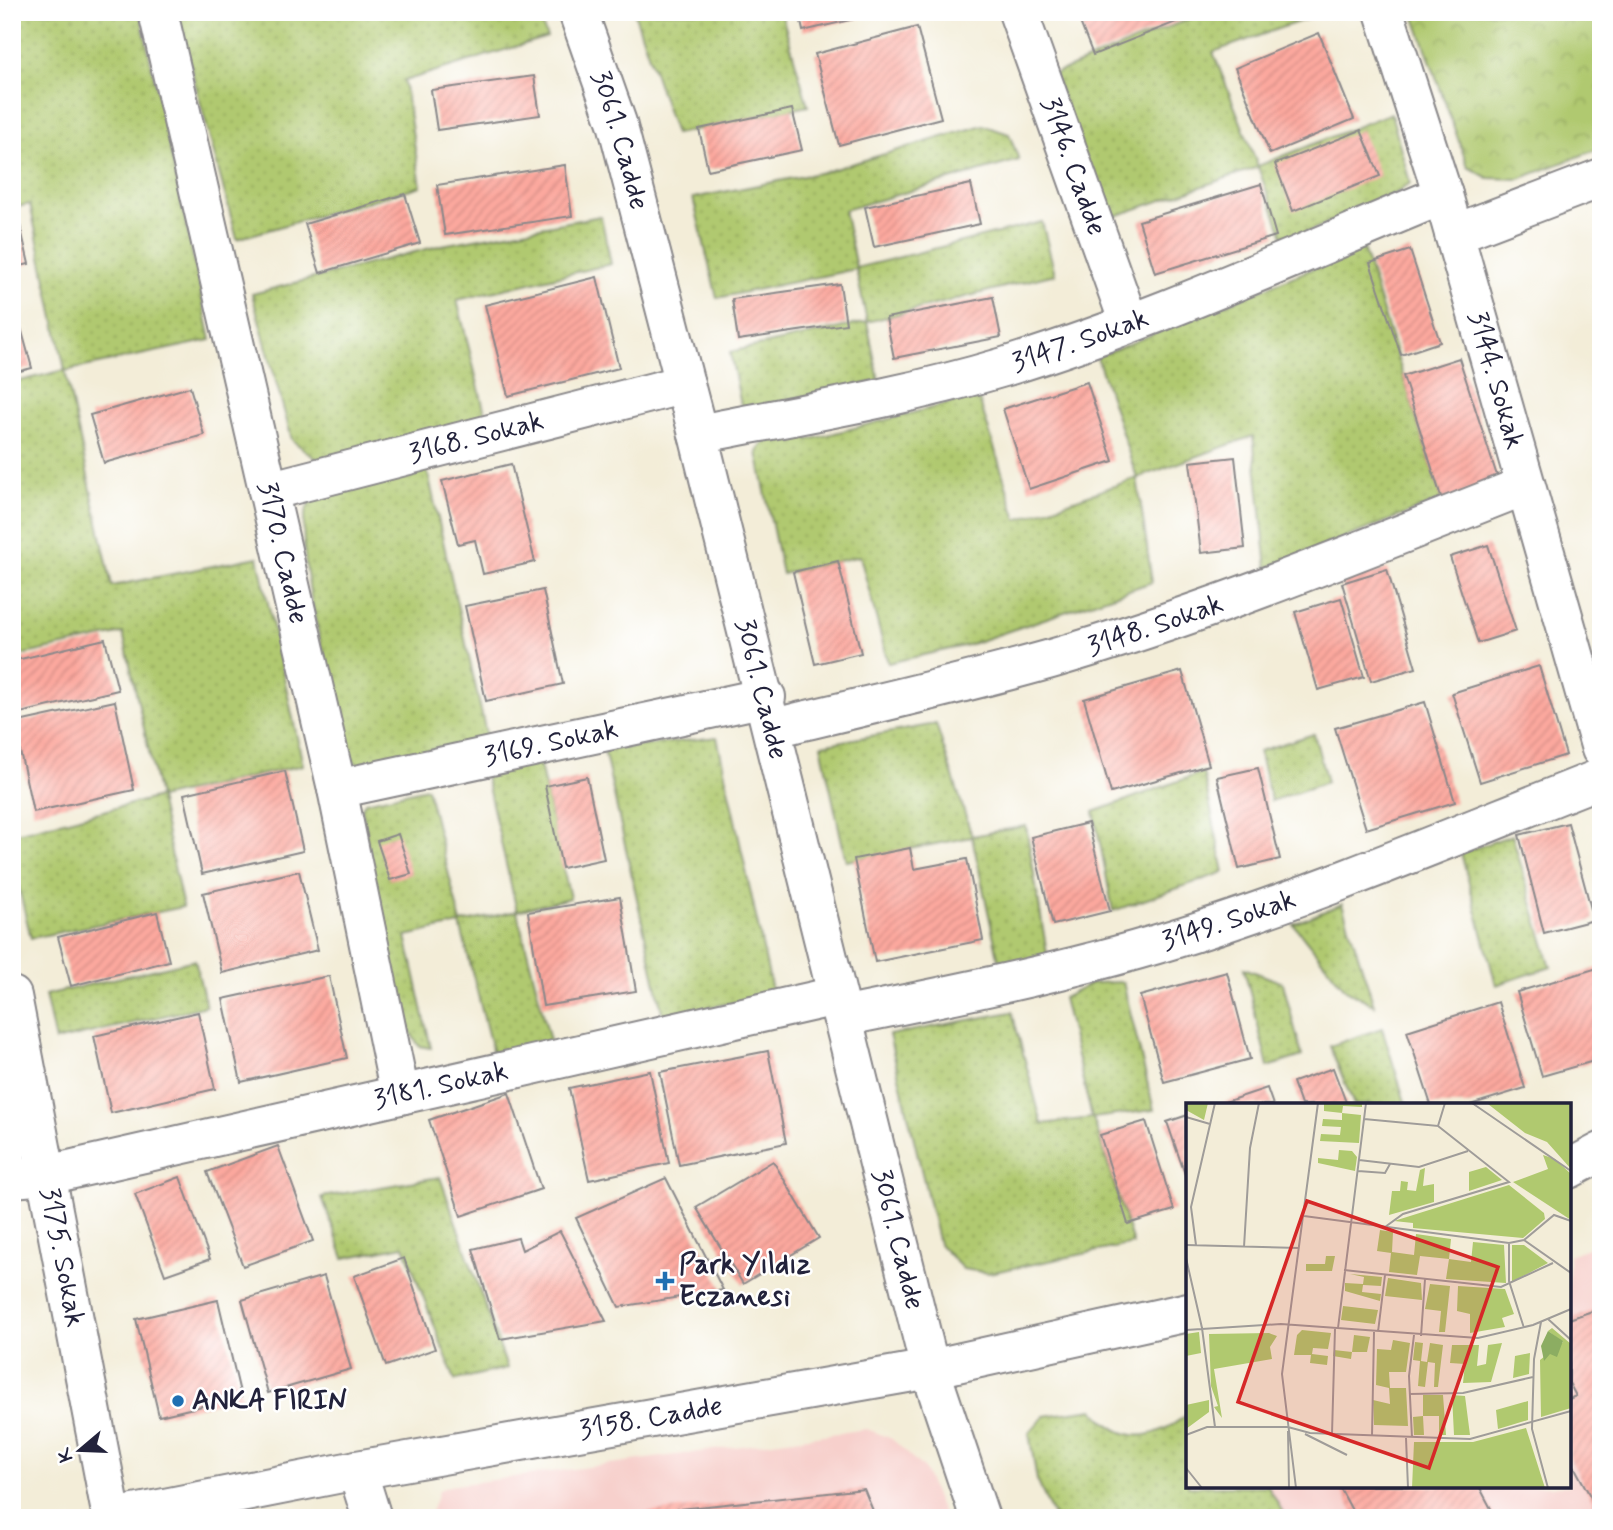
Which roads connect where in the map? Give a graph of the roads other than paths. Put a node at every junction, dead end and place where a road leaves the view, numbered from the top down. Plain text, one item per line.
1 (158, 12) edge
2 (578, 12) edge
3 (1018, 12) edge
4 (1384, 12) edge
5 (1601, 178) edge
6 (1444, 195) junction
7 (1454, 234) junction
8 (1129, 323) junction
9 (685, 384) junction
10 (698, 434) junction
11 (1524, 485) junction
12 (268, 491) junction
13 (769, 713) junction
14 (1601, 749) edge
15 (1601, 778) edge
16 (337, 789) junction
17 (12, 996) edge
18 (839, 1007) junction
19 (400, 1095) junction
20 (1601, 1152) edge
21 (1571, 1168) edge
22 (30, 1176) edge
23 (1186, 1312) edge
24 (930, 1369) junction
25 (357, 1470) junction
26 (113, 1518) edge
27 (372, 1518) edge
28 (980, 1518) edge

1 - 12 street, 3170. Cadde
2 - 9 street, 3061. Cadde
3 - 8 street, 3146. Cadde
4 - 6 street, 3144. Sokak
5 - 7 street
6 - 7 street, 3144. Sokak
6 - 8 street, 3147. Sokak
7 - 11 street, 3144. Sokak
8 - 10 street, 3147. Sokak
9 - 10 street, 3061. Cadde
9 - 12 street, 3168. Sokak
10 - 13 street, 3061. Cadde
11 - 13 street, 3148. Sokak
11 - 14 street, 3144. Sokak
12 - 16 street, 3170. Cadde
13 - 16 street, 3169. Sokak
13 - 18 street, 3061. Cadde
15 - 18 street, 3149. Sokak
16 - 19 street, 3170. Cadde
17 - 22 street, 3175. Sokak
18 - 19 street, 3181. Sokak
18 - 24 street, 3061. Cadde
19 - 22 street, 3181. Sokak
20 - 21 street
22 - 26 street, 3175. Sokak
23 - 24 street, 3158. Cadde
24 - 25 street, 3158. Cadde
24 - 28 street, 3061. Cadde
25 - 26 street, 3158. Cadde
25 - 27 street

